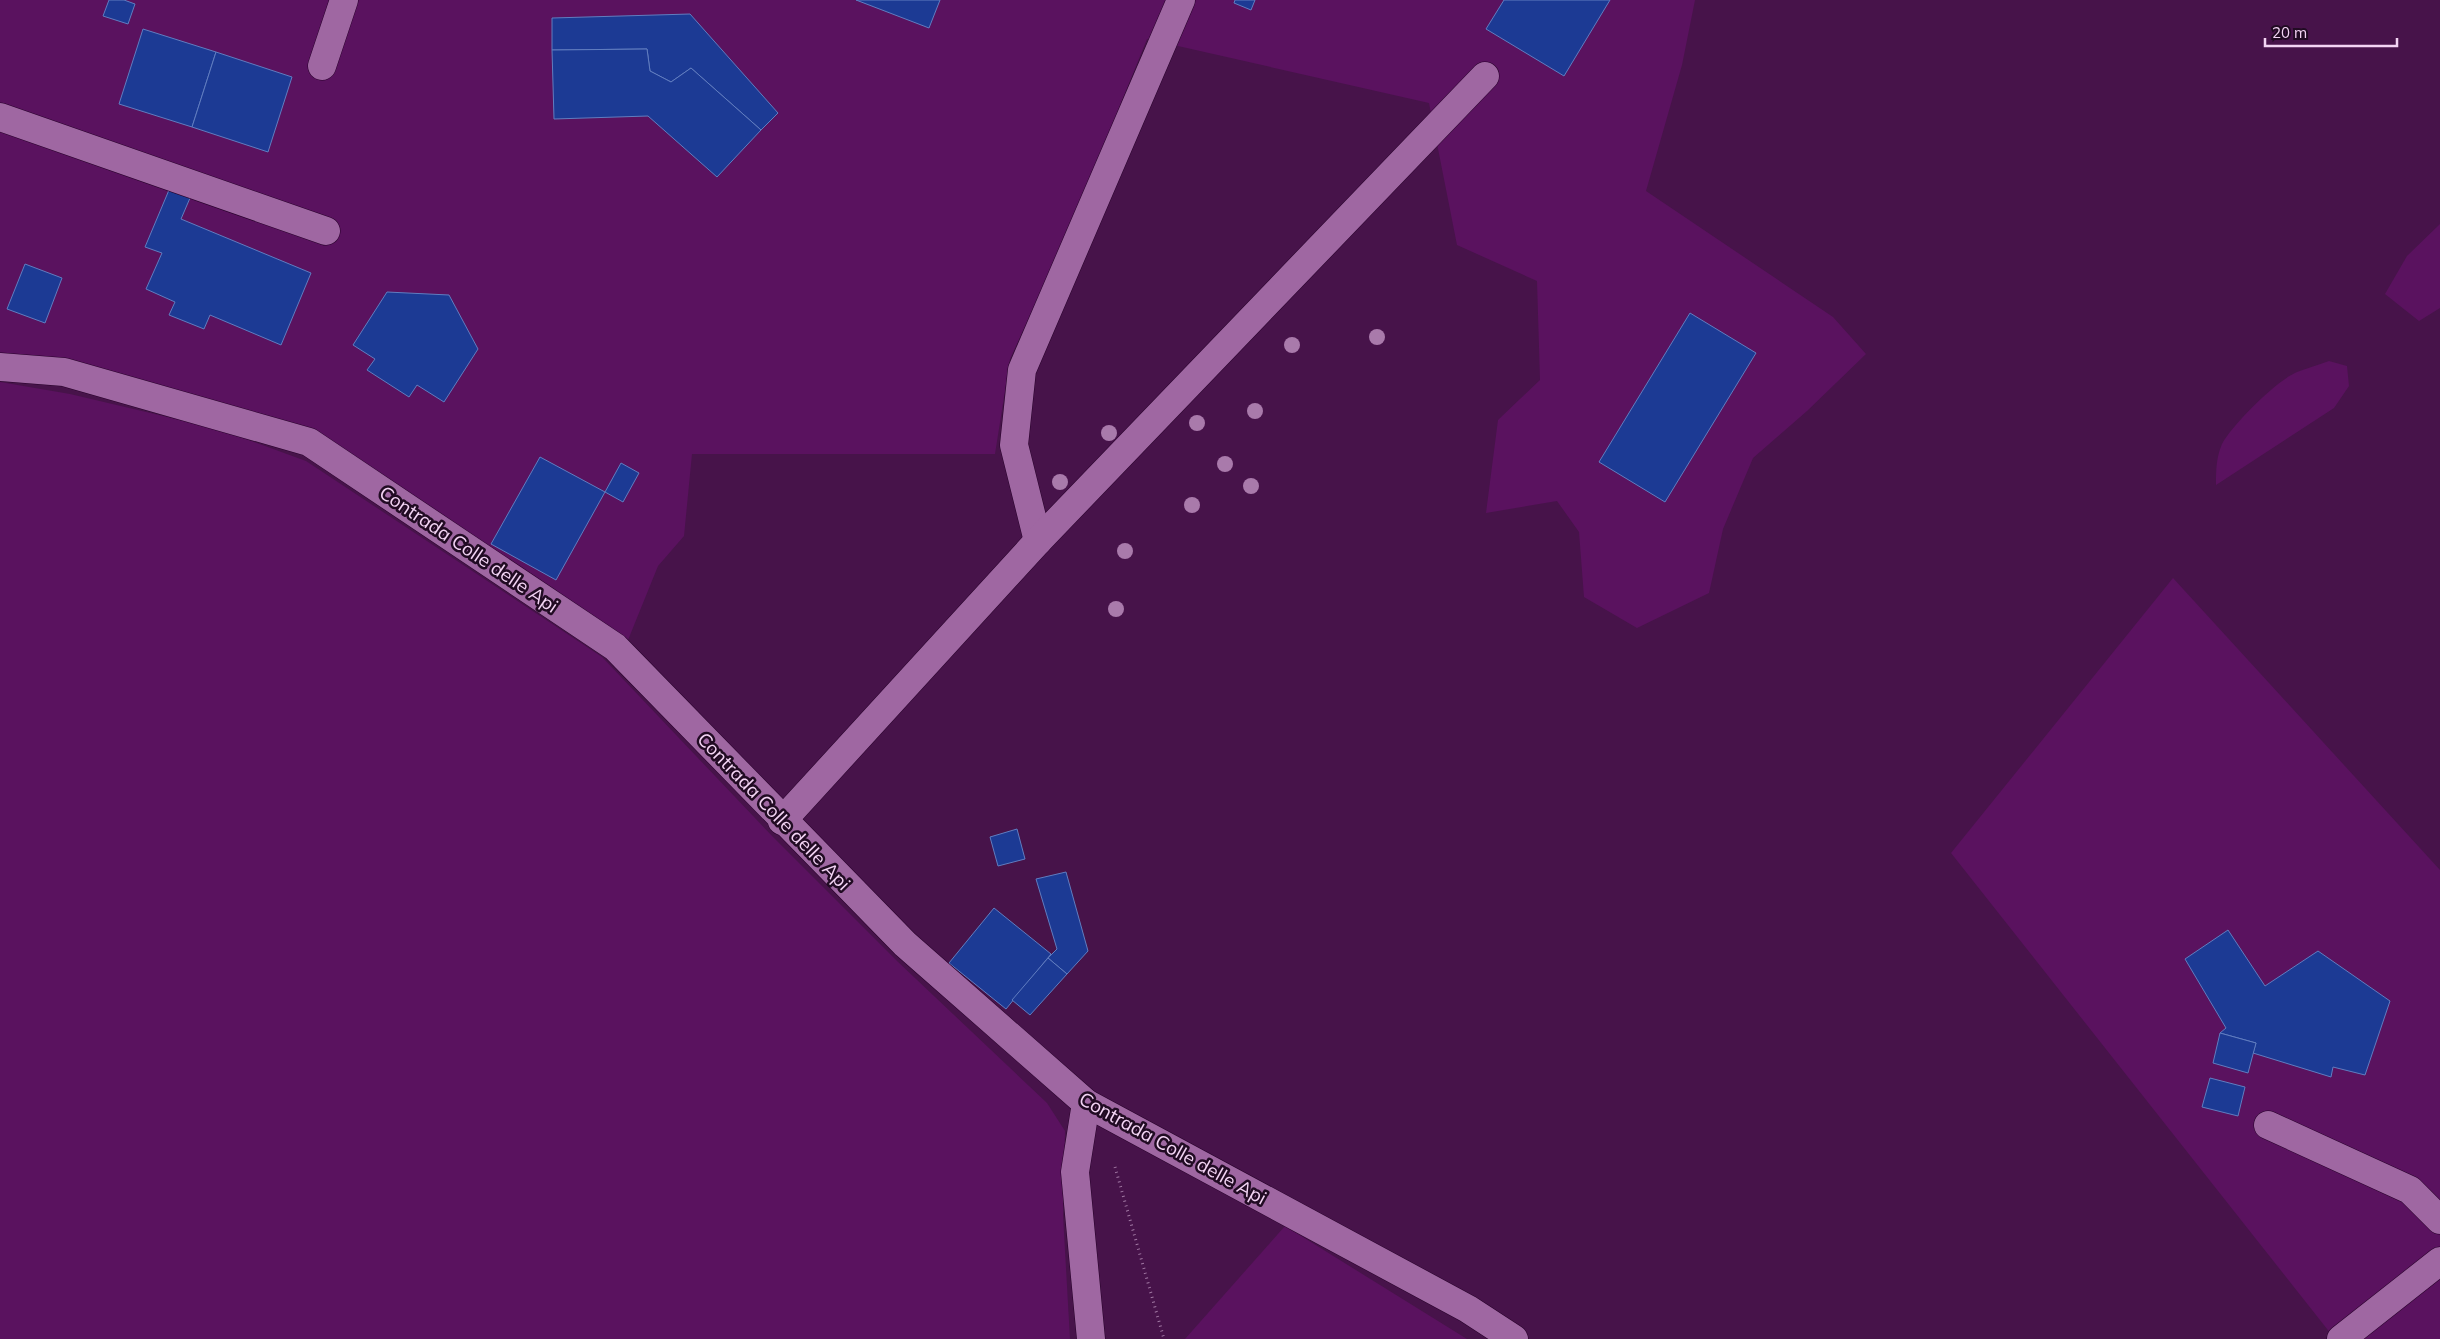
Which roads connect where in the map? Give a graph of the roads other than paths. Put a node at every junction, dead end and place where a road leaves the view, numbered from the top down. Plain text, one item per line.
1 (344, 0) edge
2 (1181, 0) edge
3 (322, 66) dead end
4 (1485, 76) dead end
5 (0, 117) edge
6 (326, 230) dead end
7 (0, 367) edge
8 (1038, 541) junction
9 (782, 821) junction
10 (1086, 1103) junction
11 (2268, 1125) dead end
12 (2440, 1220) edge
13 (2440, 1261) edge
14 (1090, 1339) edge
15 (1514, 1339) edge
16 (2341, 1339) edge

1 - 3 street
2 - 8 street
4 - 8 street
5 - 6 street
7 - 9 street, Contrada Colle delle Api
8 - 9 street
9 - 10 street, Contrada Colle delle Api
10 - 14 street
10 - 15 street, Contrada Colle delle Api
11 - 12 street
13 - 16 street

